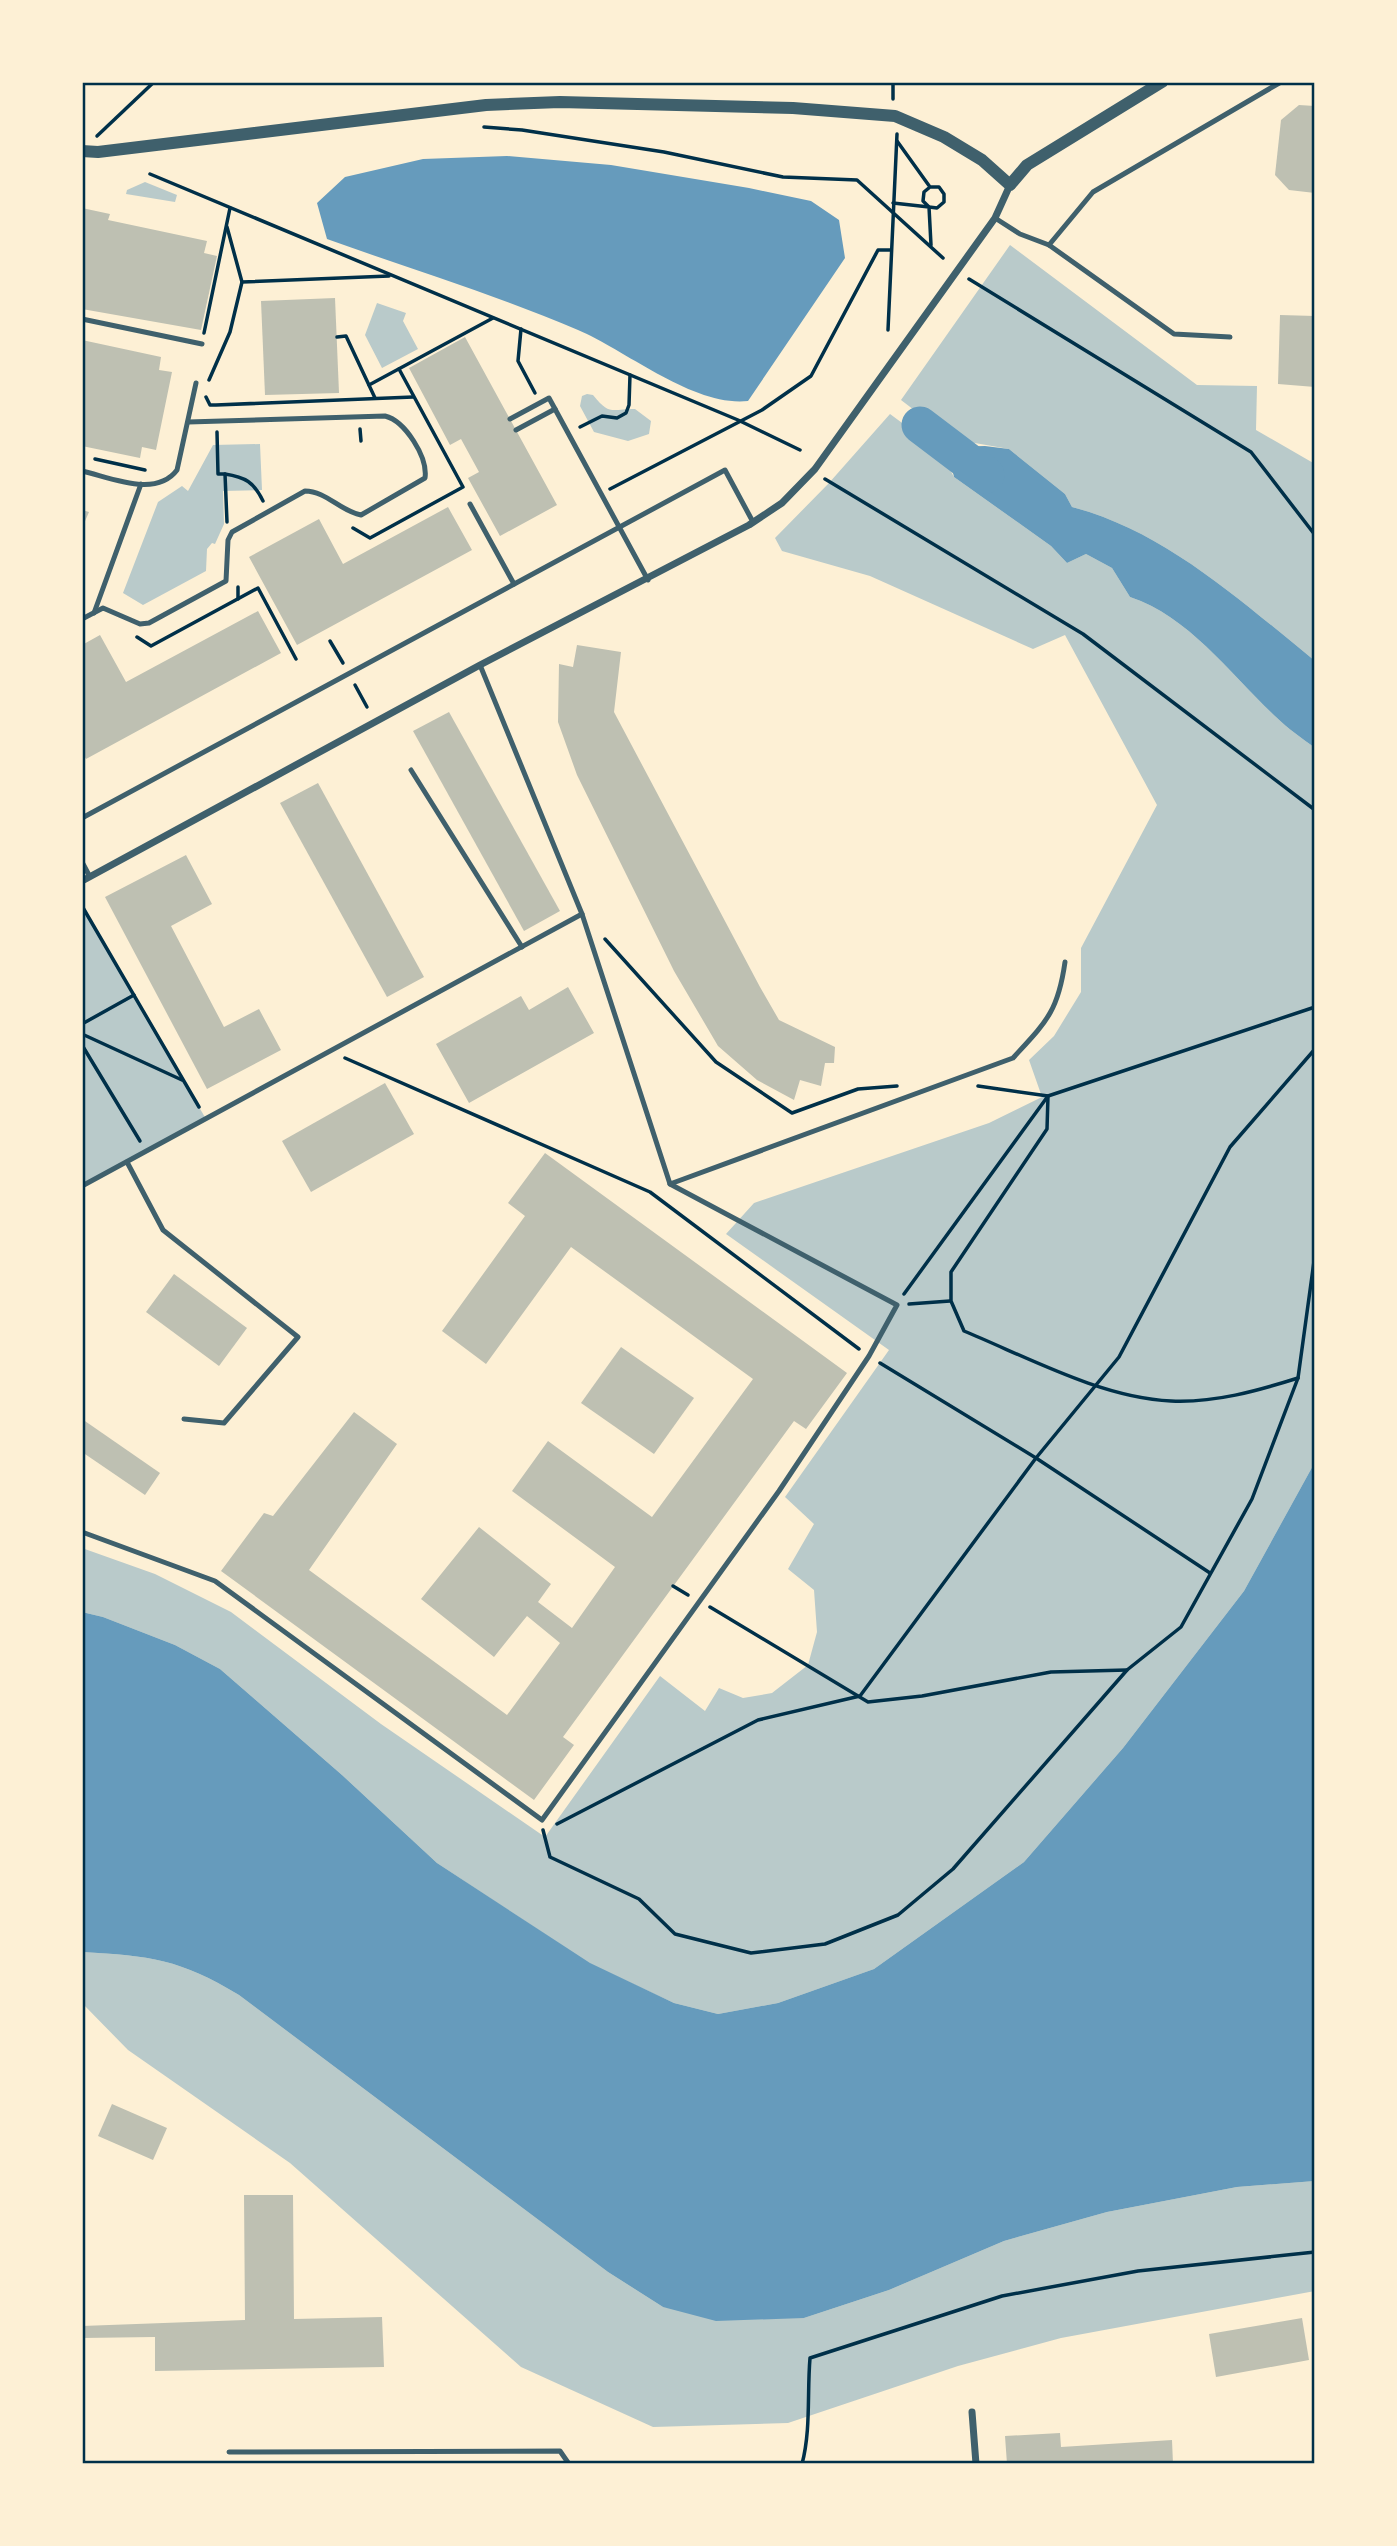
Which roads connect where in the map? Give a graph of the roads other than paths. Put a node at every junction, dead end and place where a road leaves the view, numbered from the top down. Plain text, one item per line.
1 (1281, 82) edge
2 (1154, 85) edge
3 (82, 151) edge
4 (1010, 186) junction
5 (995, 218) junction
6 (1049, 245) junction
7 (82, 319) edge
8 (1230, 338) dead end
9 (202, 344) road end
10 (196, 383) dead end
11 (555, 409) junction
12 (510, 419) dead end
13 (188, 422) junction
14 (516, 430) dead end
15 (82, 471) edge
16 (141, 484) junction
17 (470, 503) dead end
18 (753, 522) junction
19 (619, 527) junction
20 (648, 580) junction
21 (514, 584) junction
22 (94, 613) junction
23 (82, 619) edge
24 (480, 665) junction
25 (411, 770) dead end
26 (82, 818) edge
27 (82, 862) edge
28 (86, 879) edge
29 (582, 914) junction
30 (522, 947) junction
31 (1065, 962) dead end
32 (127, 1162) junction
33 (670, 1184) junction
34 (82, 1186) edge
35 (184, 1419) dead end
36 (82, 1532) edge
37 (972, 2412) dead end
38 (229, 2452) dead end
39 (569, 2464) edge
40 (976, 2464) edge

1 - 6 lane
2 - 4 street
3 - 4 street
4 - 5 street
5 - 6 lane
5 - 18 street
6 - 8 lane
7 - 9 lane
10 - 13 lane
11 - 12 lane
11 - 14 lane
11 - 19 lane
13 - 16 lane
13 - 22 lane
15 - 16 lane
16 - 22 lane
17 - 21 lane
18 - 19 lane
18 - 20 street
19 - 20 lane
19 - 21 lane
20 - 24 street
21 - 26 lane
22 - 23 lane
24 - 28 street
24 - 29 lane
25 - 30 lane
27 - 28 lane
29 - 30 lane
29 - 33 lane
30 - 32 lane
31 - 33 lane
32 - 34 lane
32 - 35 lane
33 - 36 lane
37 - 40 street
38 - 39 lane

